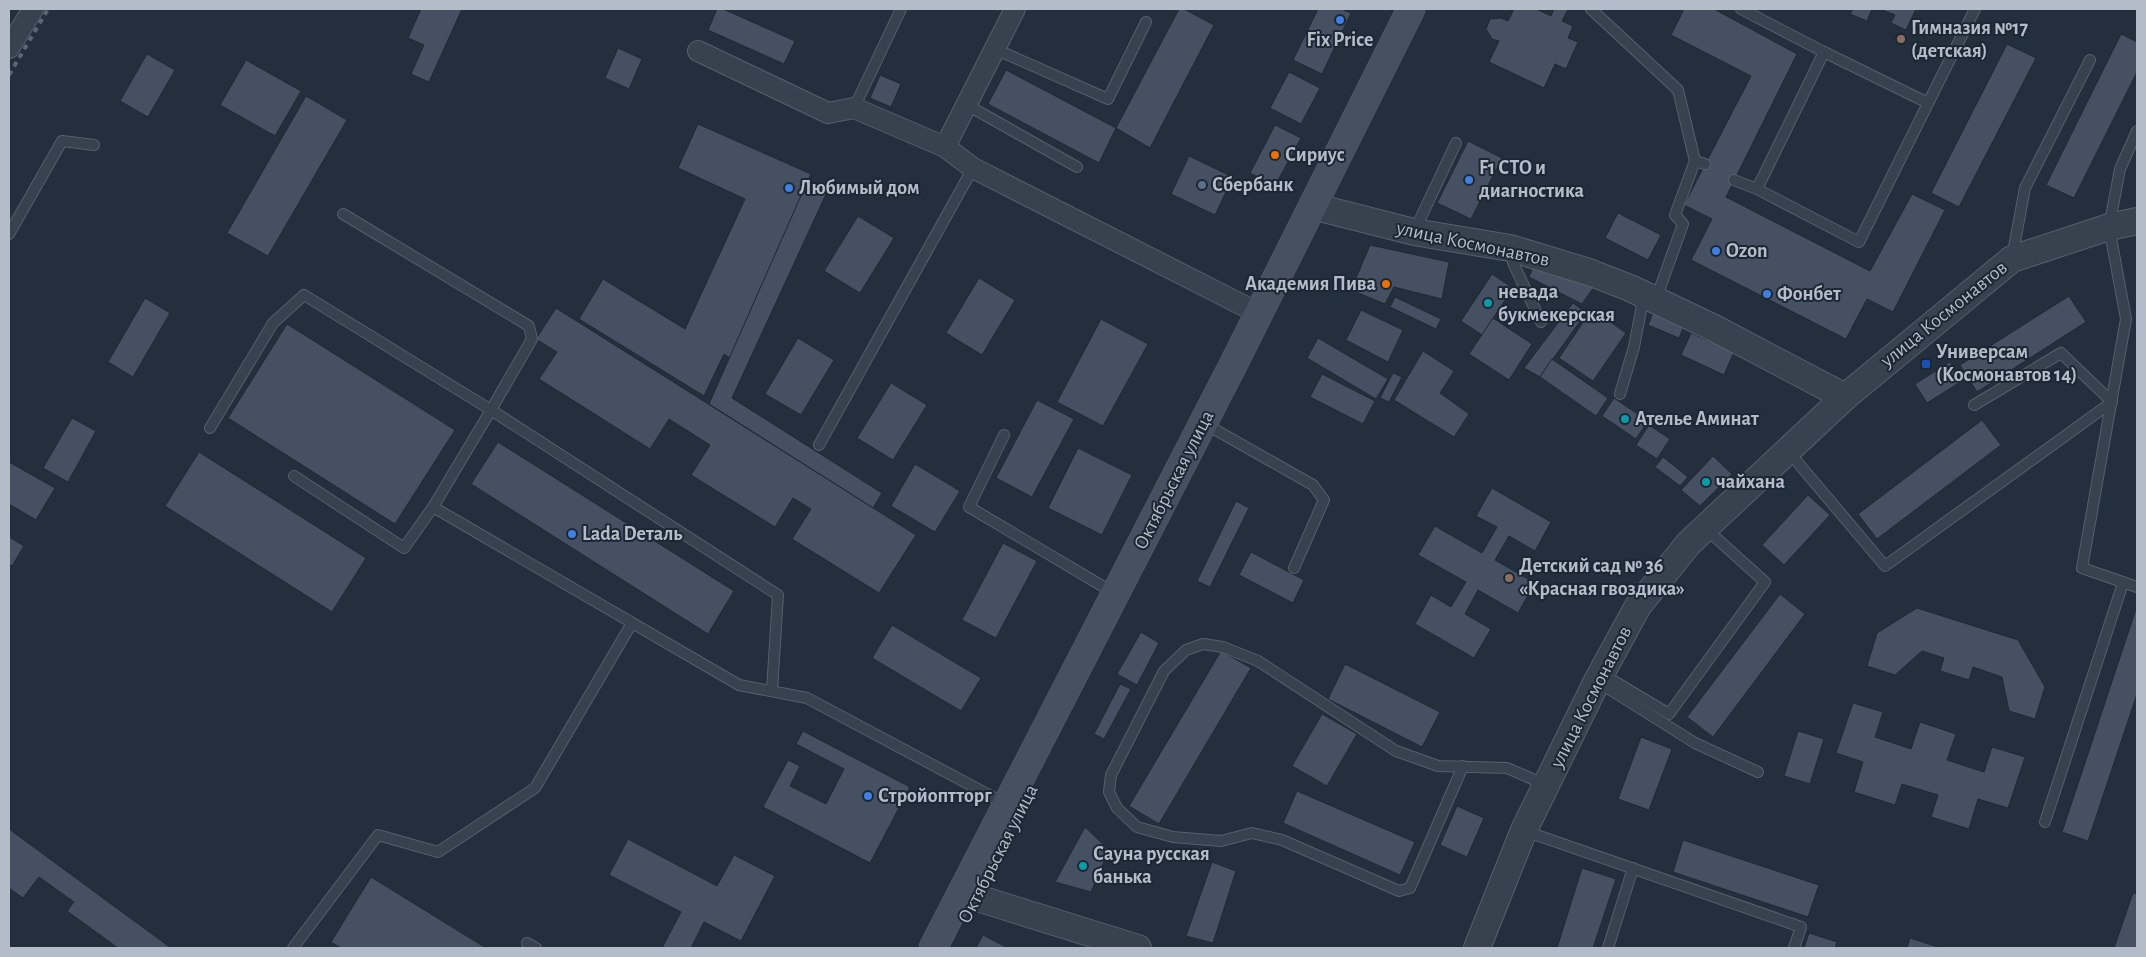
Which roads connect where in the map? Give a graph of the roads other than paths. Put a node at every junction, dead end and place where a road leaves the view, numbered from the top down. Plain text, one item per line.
1 (33, 9) edge
2 (901, 9) edge
3 (1015, 9) edge
4 (1411, 9) edge
5 (1424, 9) edge
6 (1591, 9) edge
7 (1741, 9) edge
8 (1975, 9) edge
9 (1146, 22) dead end
10 (9, 48) edge
11 (995, 49) junction
12 (698, 51) dead end
13 (1824, 52) junction
14 (2090, 60) dead end
15 (1928, 103) junction
16 (967, 105) junction
17 (854, 108) junction
18 (2137, 131) edge
19 (1456, 143) dead end
20 (94, 145) dead end
21 (945, 147) junction
22 (1695, 161) junction
23 (1705, 164) dead end
24 (1077, 167) dead end
25 (974, 168) junction
26 (1734, 180) dead end
27 (1757, 189) junction
28 (1318, 208) junction
29 (343, 214) dead end
30 (2137, 221) edge
31 (2109, 228) junction
32 (1414, 232) junction
33 (9, 234) edge
34 (1510, 248) junction
35 (2012, 259) junction
36 (1630, 288) junction
37 (1656, 300) junction
38 (1258, 313) junction
39 (1541, 322) dead end
40 (1620, 394) dead end
41 (1845, 397) junction
42 (2112, 402) junction
43 (1974, 406) dead end
44 (491, 410) junction
45 (210, 428) dead end
46 (1214, 429) junction
47 (1004, 435) dead end
48 (819, 445) dead end
49 (1788, 451) junction
50 (294, 476) dead end
51 (433, 507) junction
52 (1705, 528) junction
53 (1294, 568) dead end
54 (2123, 583) junction
55 (2137, 588) edge
56 (1115, 593) junction
57 (632, 623) junction
58 (1599, 677) junction
59 (772, 691) junction
60 (1463, 766) junction
61 (1758, 772) dead end
62 (1546, 785) junction
63 (1007, 804) junction
64 (2045, 822) dead end
65 (1524, 830) junction
66 (1633, 868) junction
67 (968, 895) junction
68 (293, 948) edge
69 (933, 948) edge
70 (950, 948) edge
71 (1138, 948) edge
72 (1477, 948) edge
73 (1608, 948) edge
74 (1794, 948) edge

1 - 10 street
2 - 17 lane
3 - 11 street
4 - 28 main road, Октябрьская улица
5 - 28 main road, Октябрьская улица
6 - 22 lane
7 - 13 lane
8 - 15 lane
9 - 11 lane
11 - 16 street
12 - 17 street
13 - 15 lane
13 - 27 lane
14 - 35 lane
15 - 27 lane
16 - 21 street
16 - 24 lane
17 - 21 street
18 - 31 lane
19 - 32 lane
20 - 33 lane
21 - 25 street
22 - 23 lane
22 - 37 lane
25 - 38 street
25 - 48 lane
26 - 27 lane
28 - 32 street, улица Космонавтов
28 - 38 main road, Октябрьская улица
28 - 46 main road, Октябрьская улица
29 - 44 lane
30 - 31 street, улица Космонавтов
31 - 35 street, улица Космонавтов
31 - 42 lane
32 - 34 street, улица Космонавтов
34 - 36 street, улица Космонавтов
34 - 39 lane
35 - 41 street, улица Космонавтов
36 - 37 street, улица Космонавтов
36 - 40 lane
37 - 41 street, улица Космонавтов
38 - 56 main road, Октябрьская улица
41 - 49 street, улица Космонавтов
42 - 43 lane
42 - 49 lane
42 - 54 lane
44 - 45 lane
44 - 51 lane
44 - 59 lane
46 - 53 lane
46 - 67 main road, Октябрьская улица
47 - 56 lane
49 - 52 street, улица Космонавтов
50 - 51 lane
51 - 57 lane
52 - 58 street, улица Космонавтов
52 - 58 lane
54 - 55 lane
54 - 64 lane
56 - 63 main road, Октябрьская улица
57 - 59 lane
57 - 68 lane
58 - 61 lane
58 - 62 street, улица Космонавтов
59 - 63 lane
60 - 60 lane
60 - 62 lane
62 - 65 street, улица Космонавтов
63 - 67 main road, Октябрьская улица
65 - 66 lane
65 - 72 street, улица Космонавтов
66 - 73 lane
66 - 74 lane
67 - 69 main road, Октябрьская улица
67 - 70 main road, Октябрьская улица
67 - 71 street

